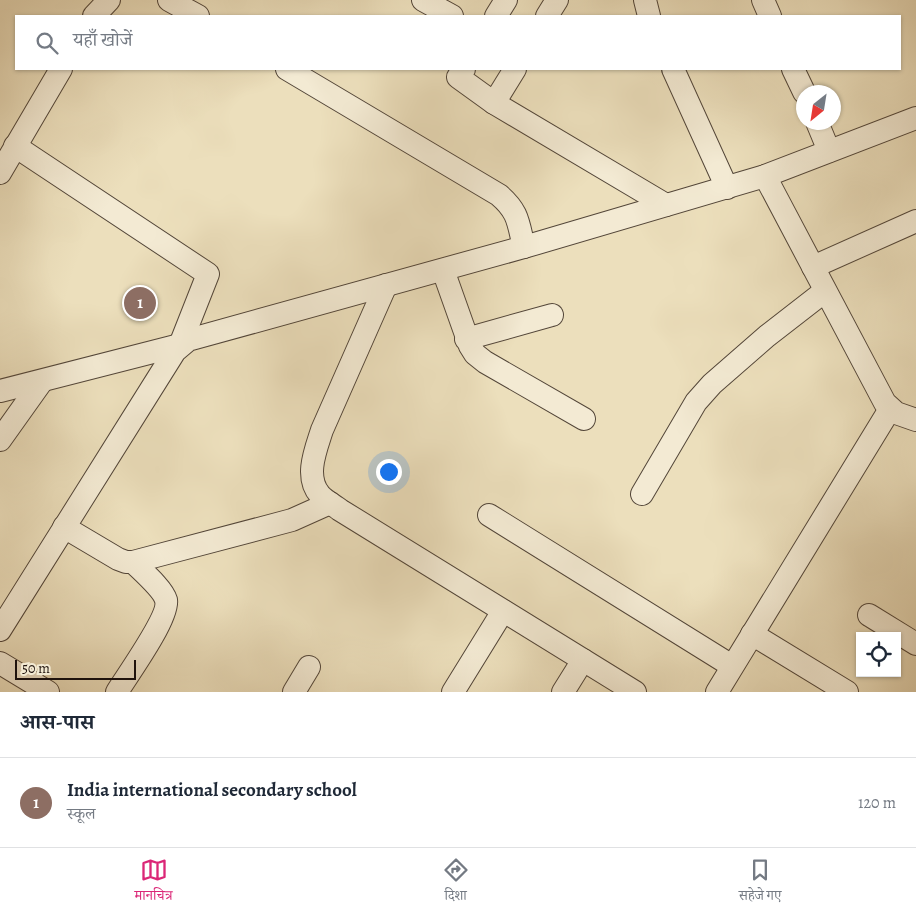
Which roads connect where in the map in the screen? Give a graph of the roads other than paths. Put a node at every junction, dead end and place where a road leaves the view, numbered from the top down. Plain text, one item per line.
1 (109, 0) edge
2 (169, 0) edge
3 (423, 0) edge
4 (506, 0) edge
5 (556, 0) edge
6 (645, 0) edge
7 (763, 0) edge
8 (95, 15) edge
9 (196, 15) edge
10 (450, 15) edge
11 (497, 15) edge
12 (548, 15) edge
13 (649, 15) edge
14 (770, 15) edge
15 (60, 70) edge
16 (289, 70) edge
17 (463, 70) edge
18 (514, 70) edge
19 (673, 70) edge
20 (793, 70) edge
21 (801, 85) edge
22 (494, 103) junction
23 (916, 118) edge
24 (820, 130) edge
25 (15, 146) junction
26 (829, 151) junction
27 (0, 173) edge
28 (765, 176) junction
29 (727, 188) junction
30 (666, 206) junction
31 (916, 221) edge
32 (524, 247) junction
33 (813, 267) junction
34 (443, 270) junction
35 (386, 285) junction
36 (825, 291) junction
37 (552, 315) dead end
38 (466, 339) junction
39 (180, 345) junction
40 (42, 381) junction
41 (0, 392) edge
42 (890, 409) junction
43 (584, 419) dead end
44 (916, 420) edge
45 (0, 440) edge
46 (642, 494) dead end
47 (330, 502) junction
48 (489, 515) dead end
49 (64, 527) junction
50 (133, 562) junction
51 (503, 611) junction
52 (869, 616) dead end
53 (0, 630) edge
54 (752, 634) junction
55 (916, 644) edge
56 (583, 660) junction
57 (0, 663) edge
58 (732, 666) junction
59 (309, 667) dead end
60 (48, 692) edge
61 (117, 692) edge
62 (294, 692) edge
63 (453, 692) edge
64 (563, 692) edge
65 (635, 692) edge
66 (717, 692) edge
67 (847, 692) edge

1 - 8 street
2 - 9 street
3 - 10 street
4 - 11 street
5 - 12 street
6 - 13 street
7 - 14 street
15 - 25 street
16 - 32 street
17 - 22 street
18 - 22 street
19 - 29 street
20 - 21 street
22 - 30 street
23 - 26 street
24 - 26 street
25 - 27 street
25 - 39 street
26 - 28 street
28 - 29 street
28 - 33 street
29 - 30 street
30 - 32 street
31 - 33 street
32 - 34 street
33 - 36 street
34 - 35 street
34 - 38 street
35 - 39 street
35 - 47 street
36 - 42 street
36 - 46 street
37 - 38 street
38 - 43 street
39 - 40 street
39 - 49 street
40 - 41 street
40 - 45 street
42 - 44 street
42 - 54 street
47 - 50 street
47 - 51 street
48 - 58 street
49 - 50 street
49 - 53 street
50 - 61 street
51 - 56 street
51 - 63 street
52 - 55 street
54 - 58 street
54 - 67 street
56 - 64 street
56 - 65 street
57 - 60 street
58 - 66 street
59 - 62 street

